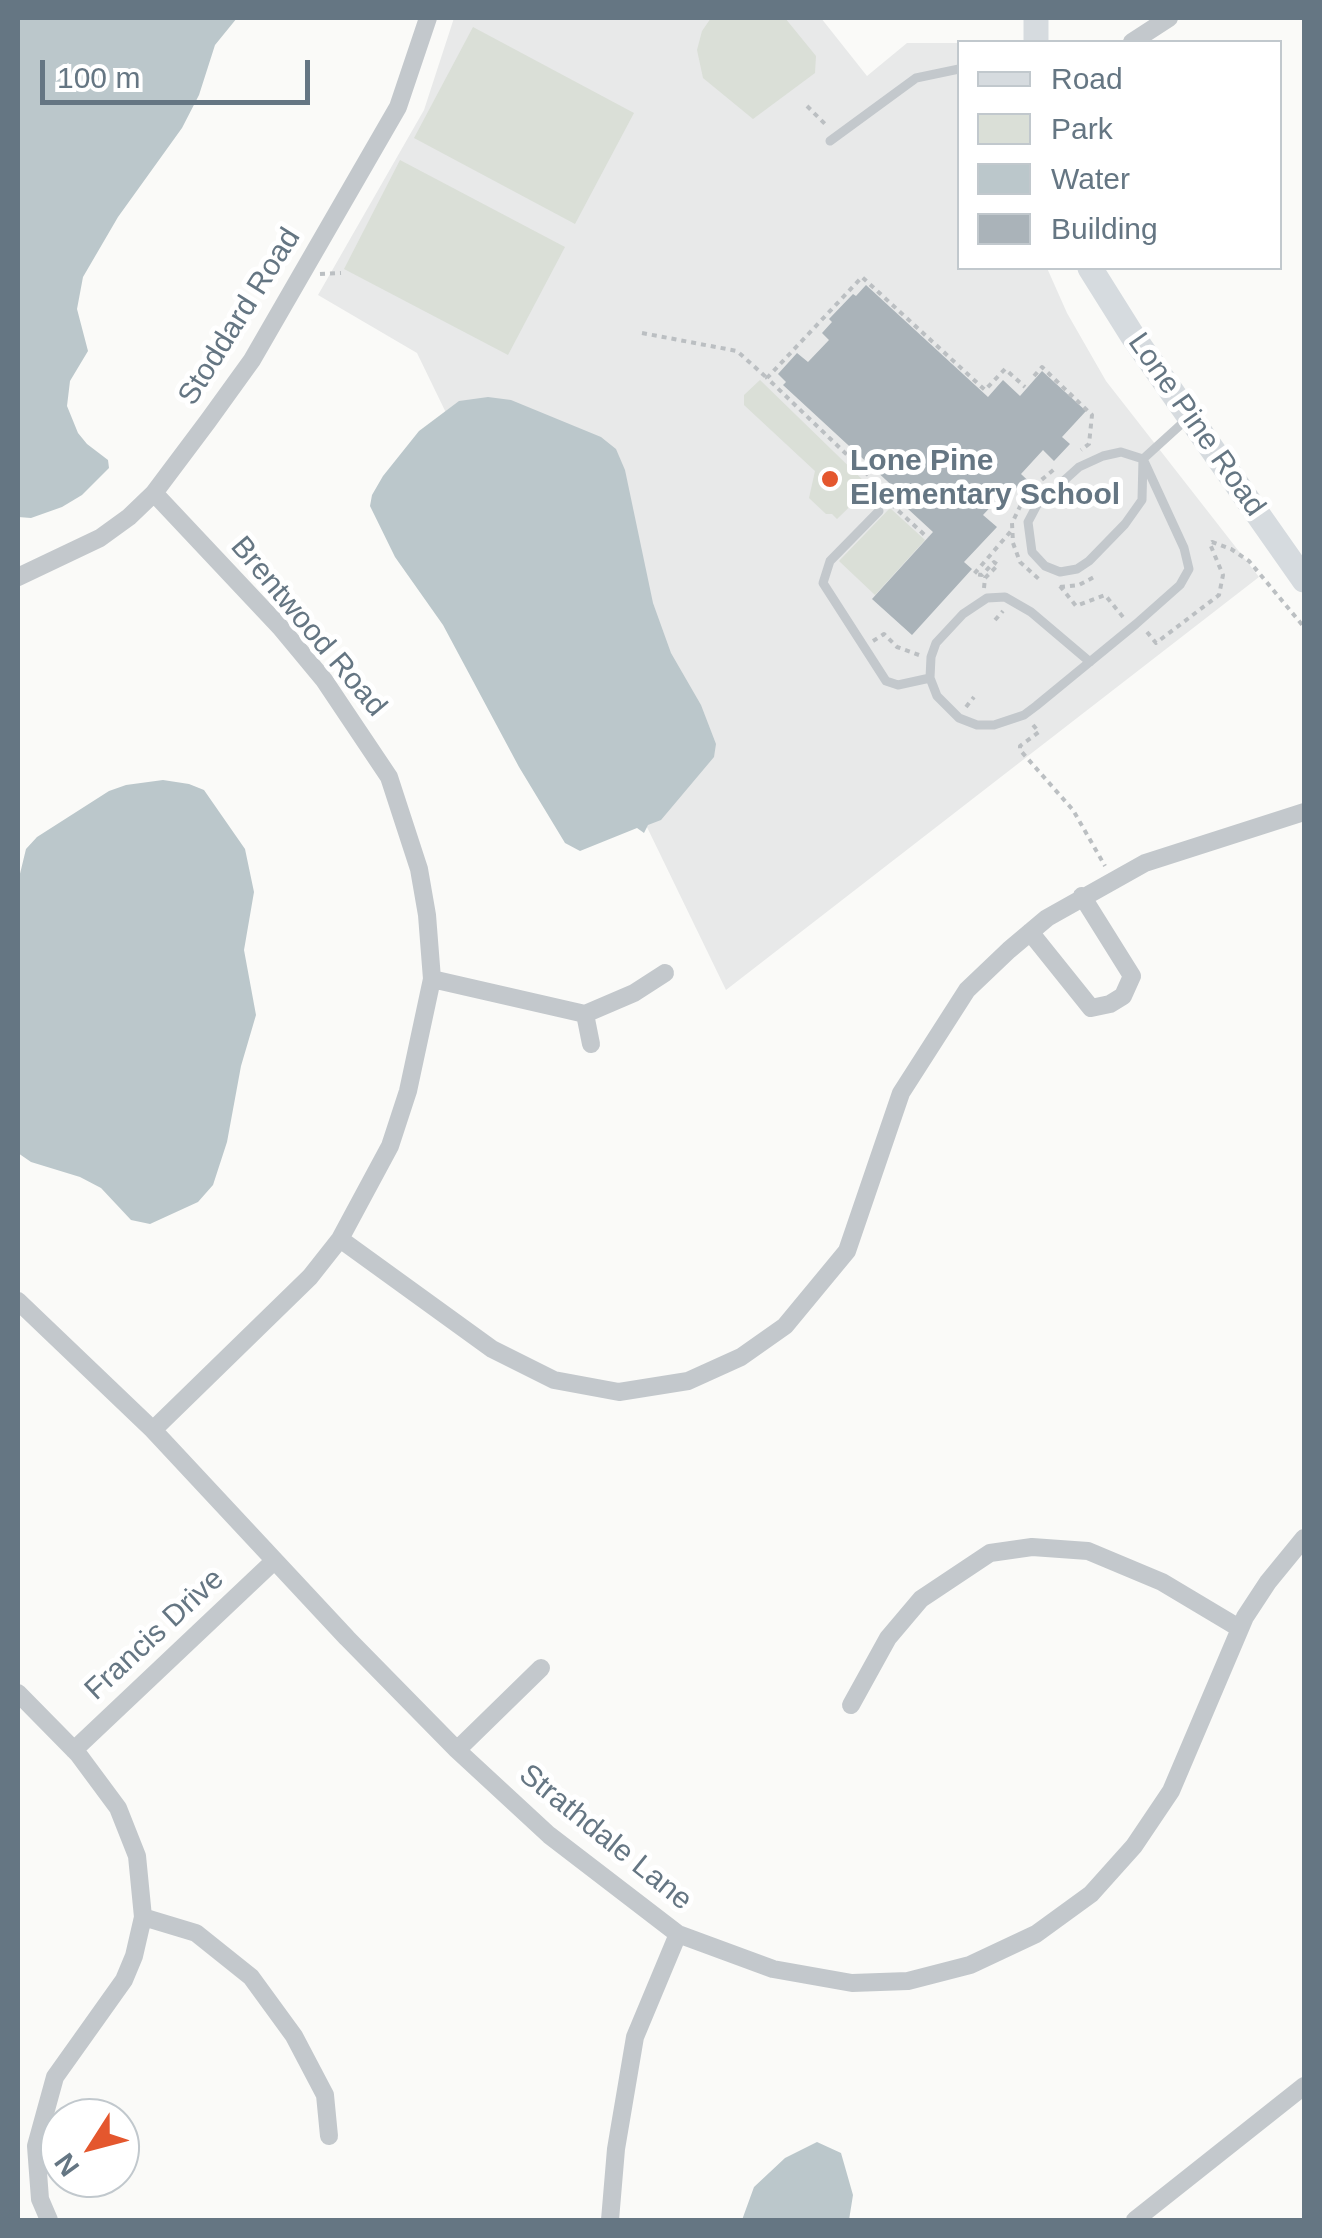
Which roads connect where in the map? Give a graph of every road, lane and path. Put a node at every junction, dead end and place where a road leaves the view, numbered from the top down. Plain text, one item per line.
1 (428, 18) edge
2 (1168, 18) edge
3 (1135, 40) edge
4 (957, 70) edge
5 (807, 106) dead end
6 (833, 139) joint
7 (1091, 270) edge
8 (642, 333) dead end
9 (1034, 376) dead end
10 (767, 378) junction
11 (1025, 387) dead end
12 (1189, 418) junction
13 (1074, 455) dead end
14 (1142, 459) junction
15 (1059, 465) dead end
16 (1034, 486) dead end
17 (154, 492) junction
18 (1025, 496) dead end
19 (887, 501) junction
20 (878, 510) joint
21 (1011, 531) junction
22 (928, 538) dead end
23 (974, 574) junction
24 (18, 577) edge
25 (1304, 580) edge
26 (974, 584) dead end
27 (984, 588) dead end
28 (1136, 624) junction
29 (1304, 628) edge
30 (862, 648) junction
31 (919, 655) dead end
32 (1090, 662) junction
33 (930, 678) junction
34 (1304, 812) edge
35 (1082, 896) junction
36 (1030, 932) junction
37 (666, 973) dead end
38 (432, 979) junction
39 (585, 1014) junction
40 (592, 1044) dead end
41 (340, 1240) junction
42 (18, 1301) edge
43 (153, 1430) junction
44 (1304, 1538) edge
45 (274, 1561) junction
46 (1240, 1628) junction
47 (540, 1668) dead end
48 (18, 1693) edge
49 (851, 1705) dead end
50 (74, 1750) junction
51 (457, 1750) junction
52 (143, 1917) junction
53 (678, 1934) junction
54 (1304, 2086) edge
55 (329, 2136) dead end
56 (49, 2220) edge
57 (610, 2220) edge
58 (1135, 2220) edge

1 - 17 street, Stoddard Road
2 - 3 street
4 - 6 lane
5 - 6 path
7 - 12 street, Lone Pine Road
8 - 10 path
9 - 13 path
10 - 11 path
10 - 19 path
12 - 14 lane
12 - 25 street, Lone Pine Road
14 - 14 lane
14 - 28 lane
15 - 16 path
17 - 24 street, Stoddard Road
17 - 38 street, Brentwood Road
18 - 21 path
19 - 20 path
19 - 22 path
20 - 30 lane
21 - 23 path
21 - 28 path
23 - 26 path
23 - 27 path
28 - 29 path
28 - 32 lane
30 - 31 path
30 - 33 lane
32 - 33 lane
32 - 33 lane
34 - 35 street
35 - 36 street
35 - 36 street
36 - 41 street
37 - 39 street
38 - 39 street
38 - 41 street, Brentwood Road
39 - 40 street
41 - 43 street, Brentwood Road
42 - 43 street, Strathdale Lane
43 - 45 street, Strathdale Lane
44 - 46 street, Strathdale Lane
45 - 50 street, Francis Drive
45 - 51 street, Strathdale Lane
46 - 49 street
46 - 53 street, Strathdale Lane
47 - 51 street
48 - 50 street
50 - 52 street
51 - 53 street, Strathdale Lane
52 - 55 street
52 - 56 street
53 - 57 street
54 - 58 street

